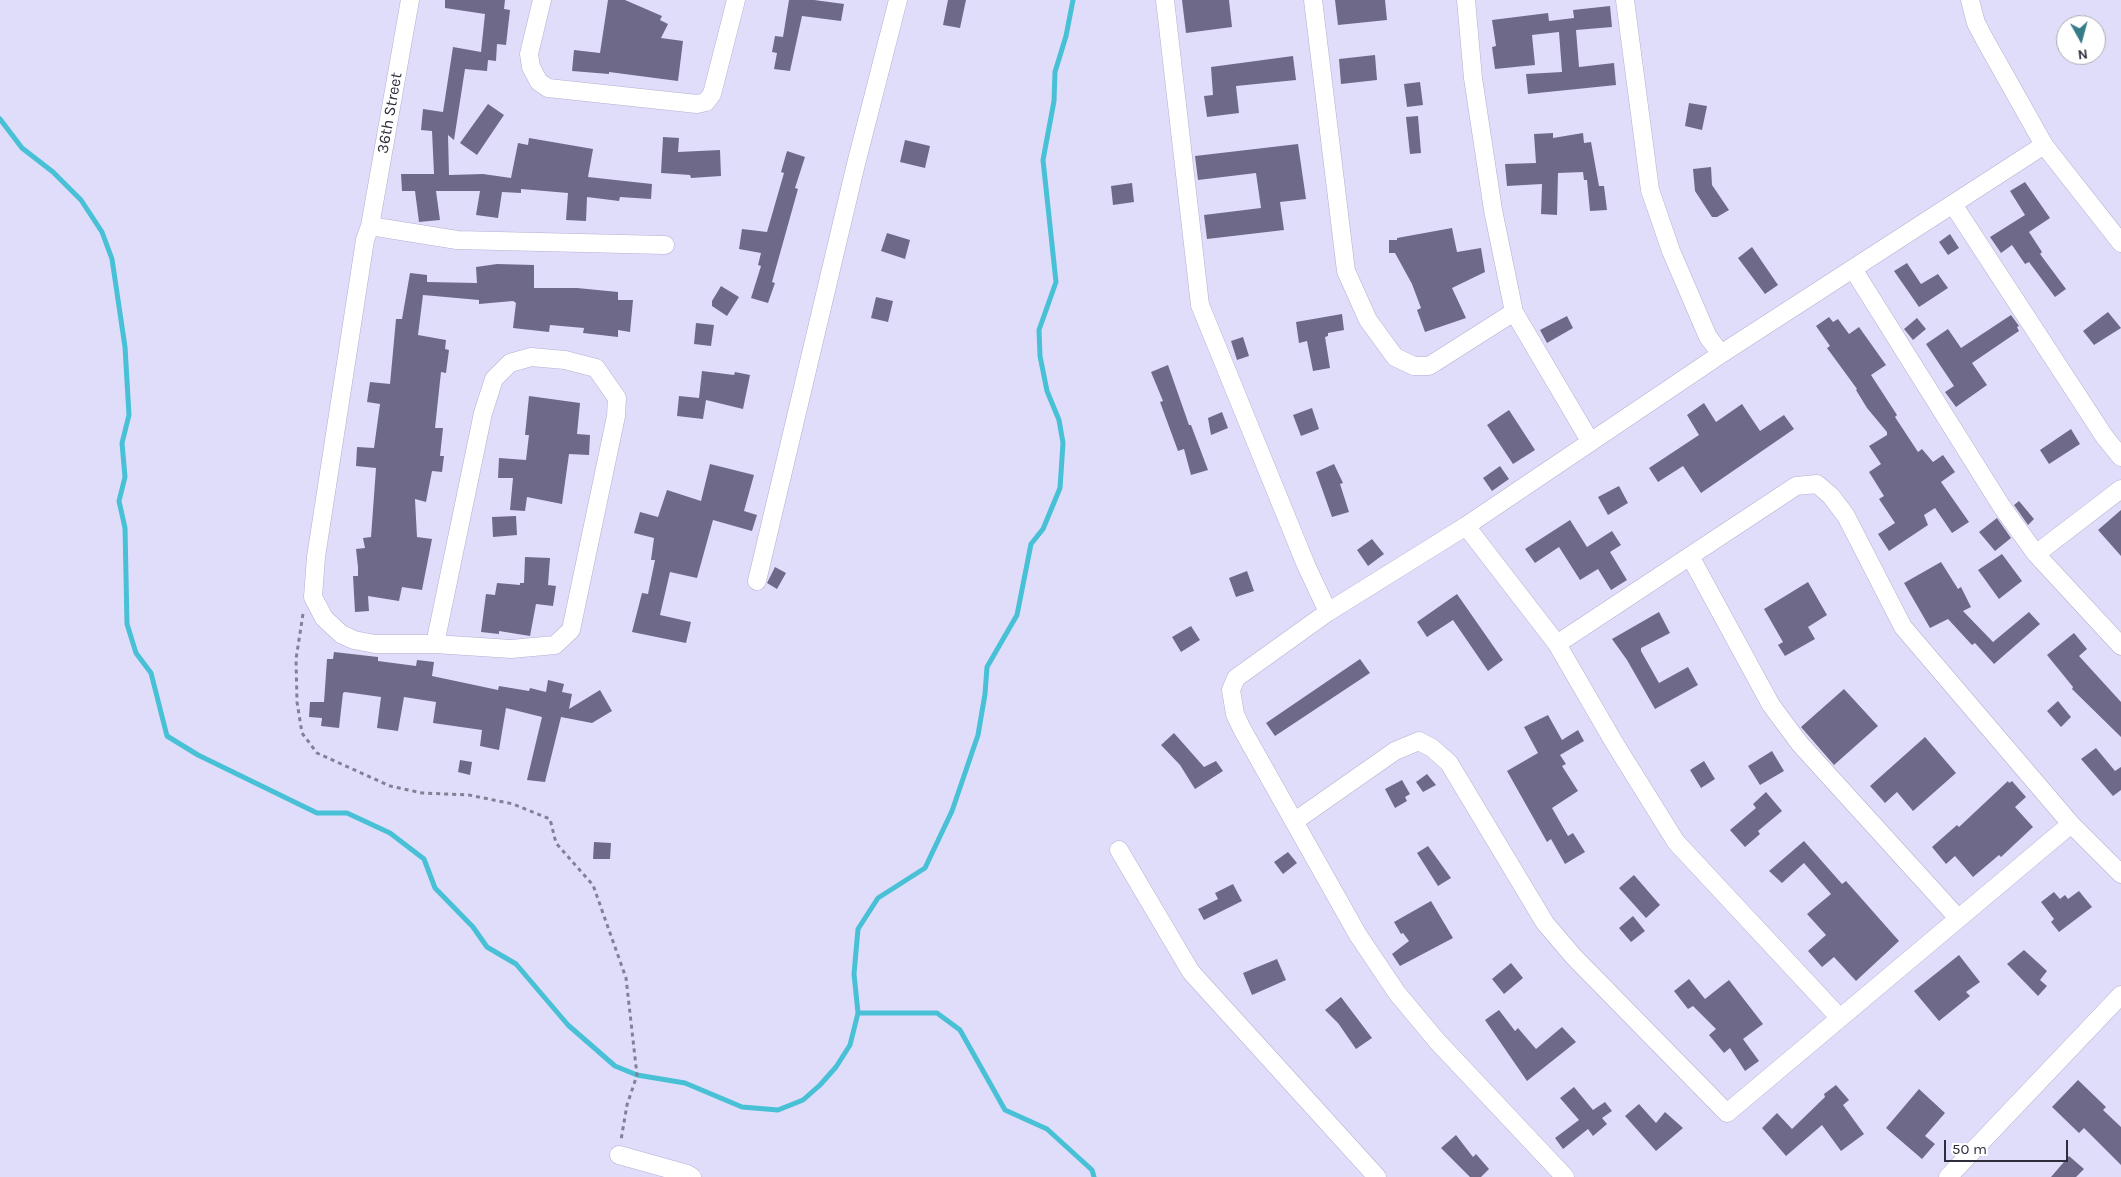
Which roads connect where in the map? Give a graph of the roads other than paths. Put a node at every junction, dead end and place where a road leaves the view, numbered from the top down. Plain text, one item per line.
1 (410, 0) edge
2 (542, 0) edge
3 (736, 0) edge
4 (898, 0) edge
5 (1165, 0) edge
6 (1313, 0) edge
7 (1466, 0) edge
8 (1625, 0) edge
9 (1970, 0) edge
10 (2044, 145) junction
11 (1954, 206) junction
12 (370, 226) junction
13 (2121, 243) edge
14 (665, 245) dead end
15 (1853, 269) junction
16 (1514, 312) junction
17 (1721, 354) junction
18 (1590, 441) junction
19 (2121, 456) edge
20 (2121, 489) edge
21 (1466, 526) junction
22 (2036, 554) junction
23 (1690, 556) junction
24 (756, 581) dead end
25 (1328, 612) junction
26 (435, 644) junction
27 (1557, 644) junction
28 (2121, 646) edge
29 (1295, 821) junction
30 (2071, 824) junction
31 (1119, 850) dead end
32 (2121, 874) edge
33 (1957, 917) junction
34 (2121, 995) edge
35 (1839, 1017) junction
36 (619, 1155) road end
37 (692, 1177) edge
38 (1378, 1177) edge
39 (1566, 1177) edge
40 (1948, 1177) edge

1 - 12 street, 36th Street
2 - 3 street
4 - 24 street
5 - 25 street
6 - 16 street
7 - 16 street
8 - 17 street
9 - 10 street
10 - 11 street
10 - 13 street
11 - 15 street
11 - 19 street
12 - 14 street
12 - 26 street, 36th Street
15 - 17 street
15 - 22 street
16 - 18 street
17 - 18 street
18 - 21 street
20 - 22 street
21 - 25 street
21 - 27 street
22 - 28 street
23 - 27 street
23 - 30 street
23 - 33 street
25 - 29 street
26 - 26 street
27 - 35 street
29 - 35 street
29 - 39 street
30 - 32 street
30 - 33 street
31 - 38 street
33 - 35 street
34 - 40 street
36 - 37 street

